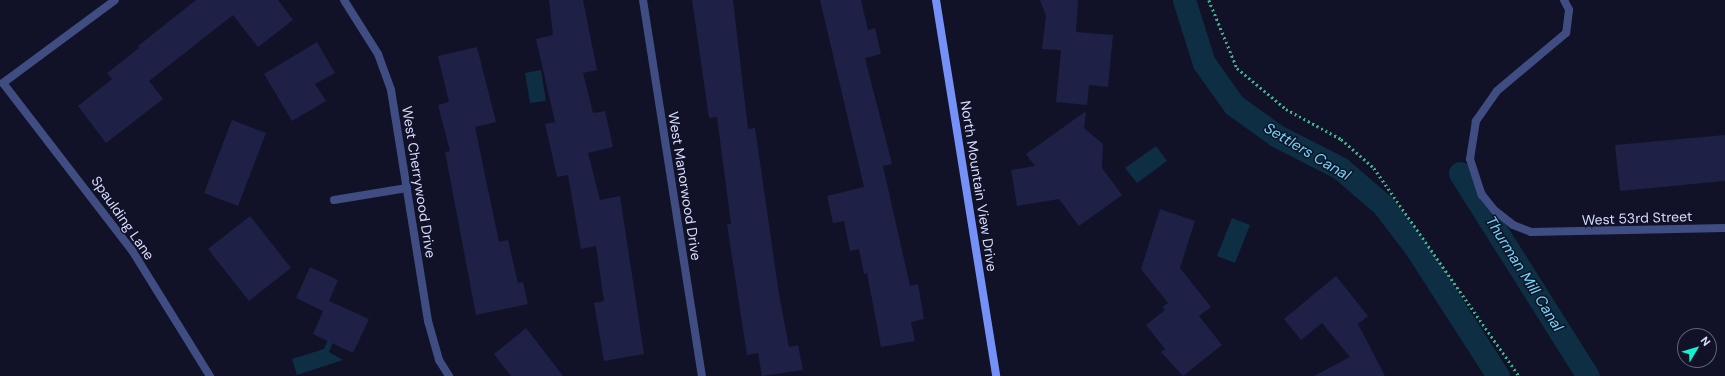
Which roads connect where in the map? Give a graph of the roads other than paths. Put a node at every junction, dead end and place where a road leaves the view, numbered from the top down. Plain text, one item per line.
1 (115, 0) edge
2 (344, 0) edge
3 (643, 0) edge
4 (936, 0) edge
5 (1564, 0) edge
6 (407, 188) junction
7 (334, 200) dead end
8 (1725, 228) edge
9 (210, 376) edge
10 (449, 376) edge
11 (702, 376) edge
12 (996, 376) edge

1 - 9 street, Spaulding Lane
2 - 6 street, West Cherrywood Drive
3 - 11 street, West Manorwood Drive
4 - 12 main road, North Mountain View Drive
5 - 8 street, West 53rd Street
6 - 7 street
6 - 10 street, West Cherrywood Drive

